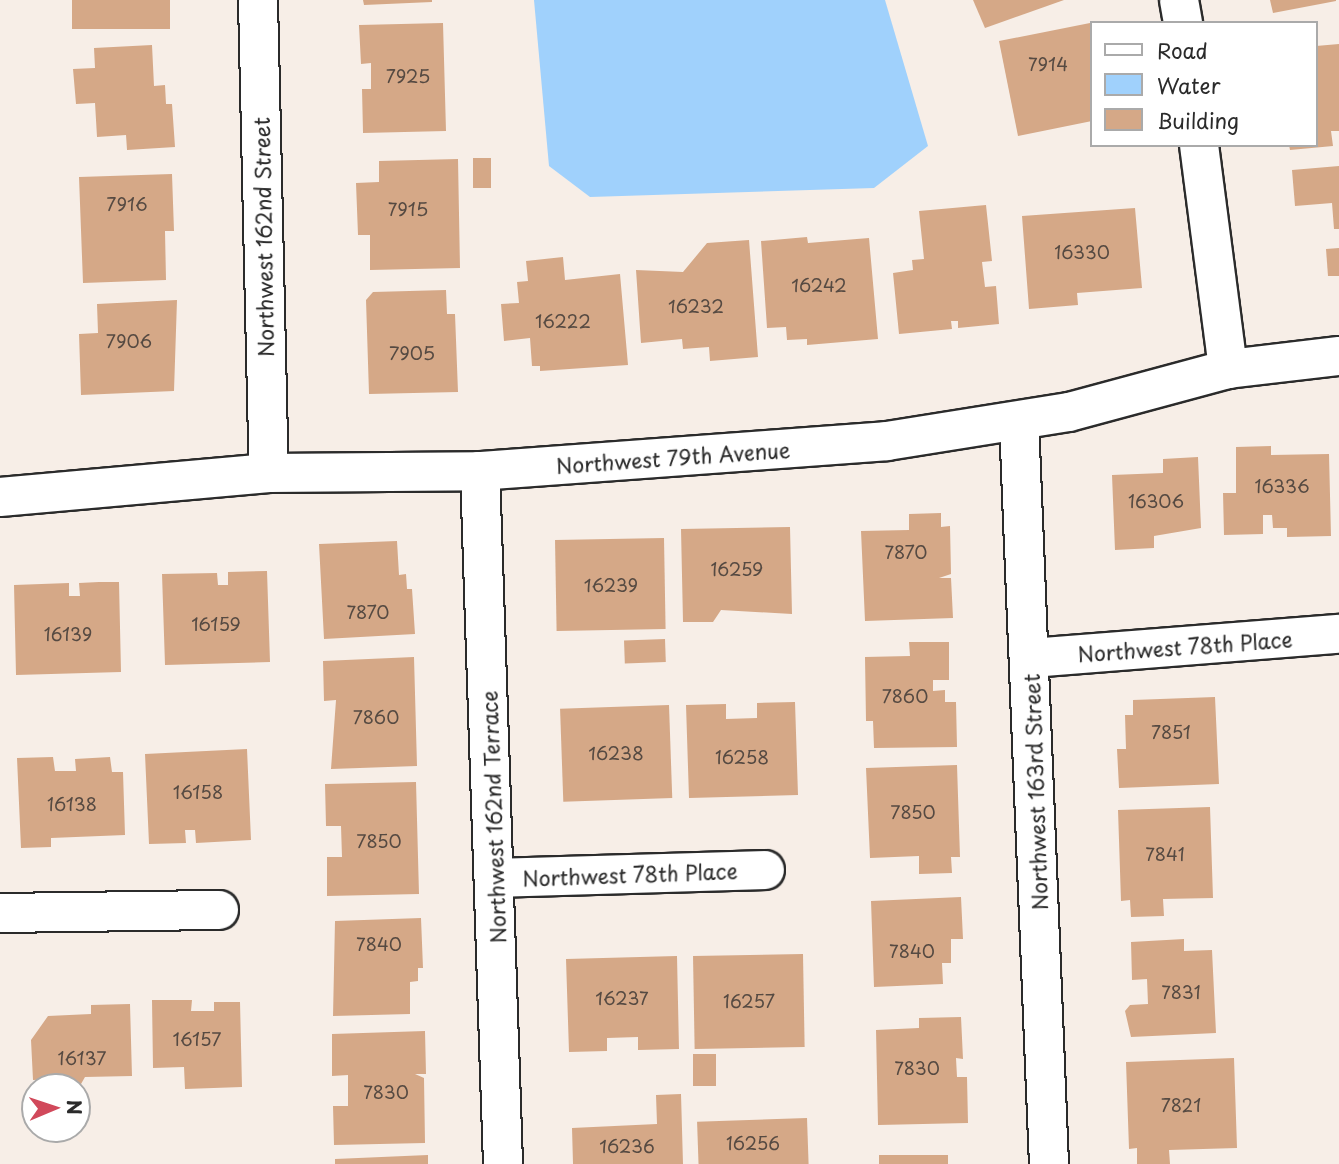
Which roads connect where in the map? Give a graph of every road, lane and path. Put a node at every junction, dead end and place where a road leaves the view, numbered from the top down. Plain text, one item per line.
1 (258, 0) edge
2 (1179, 0) edge
3 (1183, 21) edge
4 (1199, 147) edge
5 (1339, 356) edge
6 (1228, 369) junction
7 (1019, 421) junction
8 (480, 471) junction
9 (269, 474) junction
10 (0, 497) edge
11 (1339, 634) edge
12 (1031, 658) junction
13 (765, 870) dead end
14 (495, 878) junction
15 (219, 910) dead end
16 (0, 913) edge
17 (503, 1164) edge
18 (1049, 1164) edge

1 - 9 street, Northwest 162nd Street
2 - 3 street
4 - 6 street
5 - 6 street, Northwest 79th Avenue
6 - 7 street, Northwest 79th Avenue
7 - 8 street, Northwest 79th Avenue
7 - 12 street, Northwest 163rd Street
8 - 9 street, Northwest 79th Avenue
8 - 14 street, Northwest 162nd Terrace
9 - 10 street, Northwest 79th Avenue
11 - 12 street, Northwest 78th Place
12 - 18 street, Northwest 163rd Street
13 - 14 street, Northwest 78th Place
14 - 17 street, Northwest 162nd Terrace
15 - 16 street

